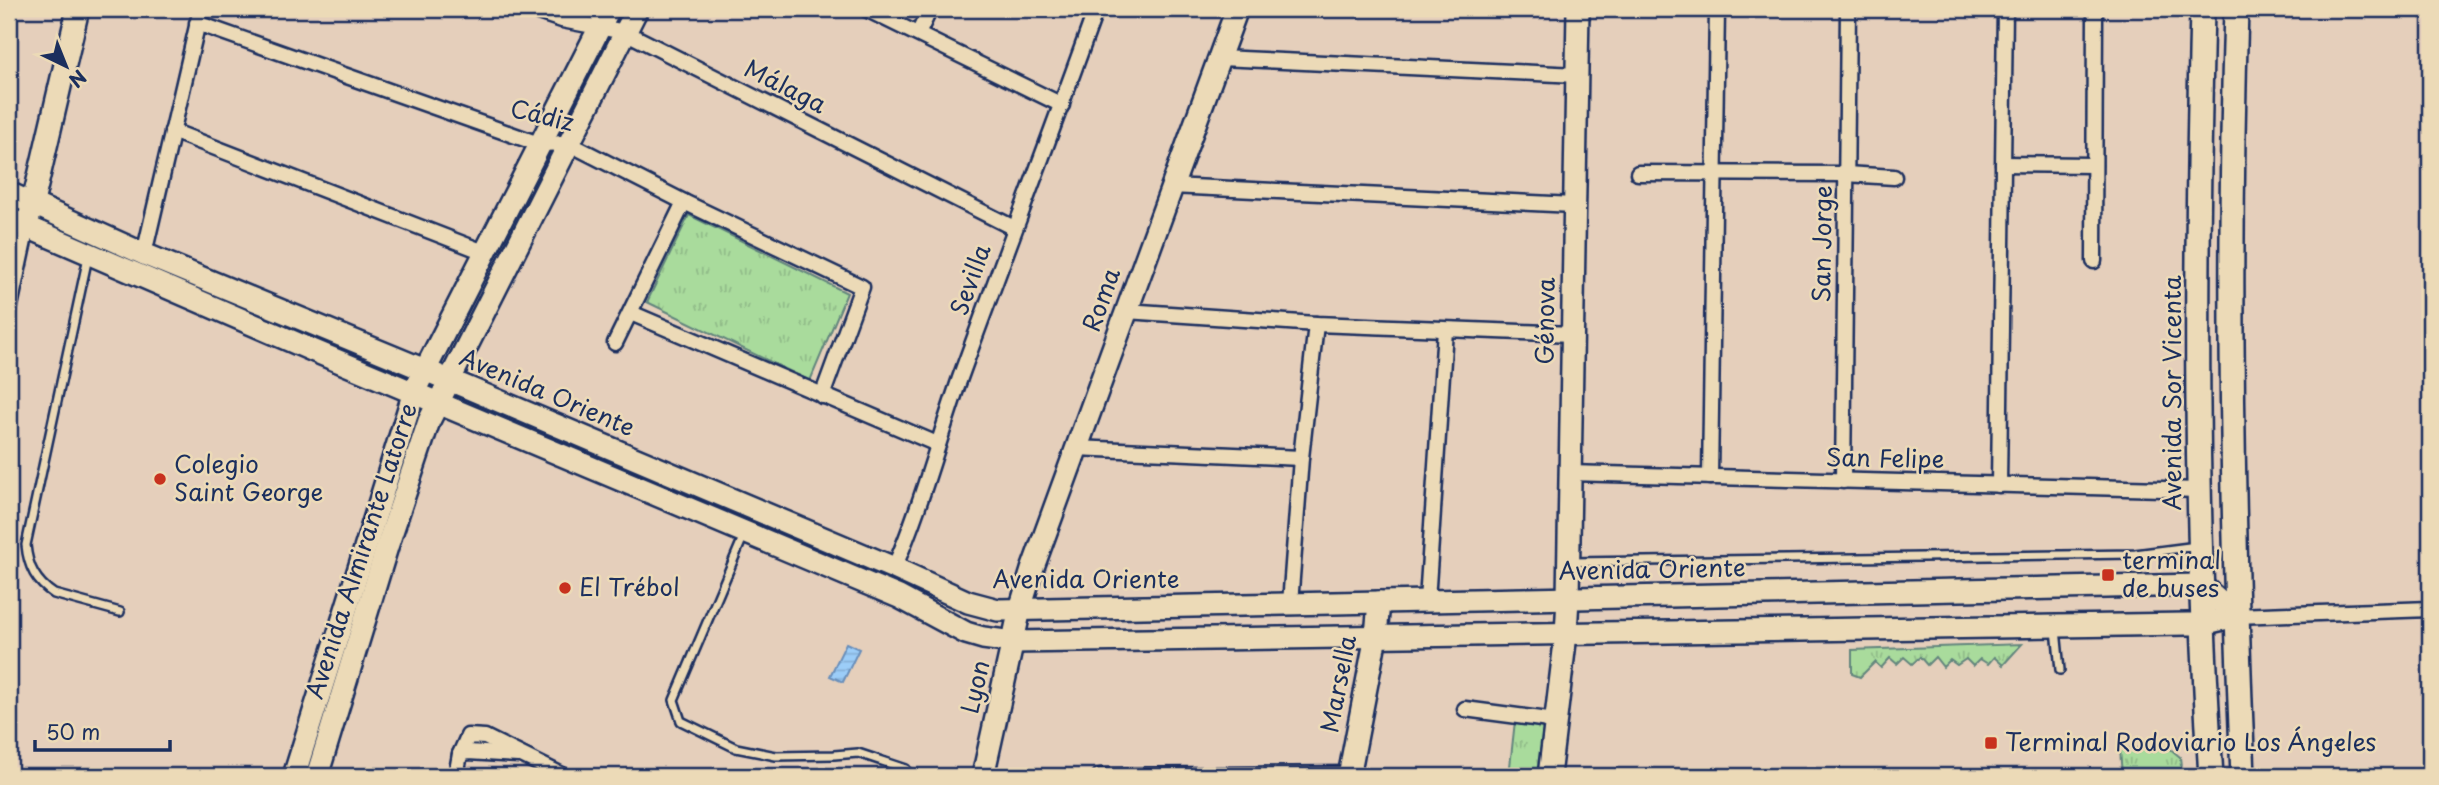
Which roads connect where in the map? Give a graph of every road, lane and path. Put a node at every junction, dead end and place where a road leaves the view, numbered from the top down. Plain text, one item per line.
1 (78, 9) edge
2 (528, 9) edge
3 (637, 9) edge
4 (866, 9) edge
5 (930, 9) edge
6 (1096, 9) edge
7 (1237, 9) edge
8 (1578, 9) edge
9 (1717, 9) edge
10 (1848, 9) edge
11 (2005, 9) edge
12 (2095, 9) edge
13 (2203, 9) edge
14 (2236, 9) edge
15 (199, 16) edge
16 (604, 18) edge
17 (625, 32) junction
18 (918, 34) junction
19 (1220, 58) junction
20 (1577, 75) junction
21 (1062, 105) junction
22 (172, 131) junction
23 (568, 143) junction
24 (539, 144) junction
25 (2003, 164) junction
26 (2094, 165) junction
27 (1638, 173) dead end
28 (1846, 174) junction
29 (1714, 175) junction
30 (1894, 177) dead end
31 (1171, 186) junction
32 (9, 193) edge
33 (684, 202) junction
34 (33, 204) junction
35 (1574, 205) junction
36 (18, 223) edge
37 (1014, 228) junction
38 (484, 252) junction
39 (89, 253) junction
40 (144, 254) junction
41 (2094, 261) dead end
42 (9, 312) edge
43 (1126, 312) junction
44 (631, 313) junction
45 (1316, 324) junction
46 (1445, 330) junction
47 (1572, 334) junction
48 (615, 343) dead end
49 (425, 370) junction
50 (449, 380) junction
51 (414, 392) junction
52 (822, 396) junction
53 (438, 402) junction
54 (937, 444) junction
55 (1076, 448) junction
56 (1301, 458) junction
57 (1569, 473) junction
58 (1710, 477) junction
59 (1843, 481) junction
60 (1999, 485) junction
61 (2200, 490) junction
62 (746, 532) junction
63 (2201, 546) junction
64 (1567, 562) junction
65 (894, 568) junction
66 (2201, 585) junction
67 (2051, 588) junction
68 (1842, 592) junction
69 (1568, 598) junction
70 (1427, 601) junction
71 (1379, 602) junction
72 (1290, 604) junction
73 (1020, 609) junction
74 (2430, 609) edge
75 (120, 612) dead end
76 (2236, 616) junction
77 (2202, 624) junction
78 (2056, 626) junction
79 (1827, 629) junction
80 (1566, 634) junction
81 (1376, 636) junction
82 (1013, 642) junction
83 (2060, 670) dead end
84 (1465, 709) dead end
85 (1556, 721) junction
86 (906, 769) dead end
87 (1349, 775) edge
88 (294, 776) edge
89 (317, 776) edge
90 (456, 776) edge
91 (564, 776) edge
92 (983, 776) edge
93 (1100, 776) edge
94 (1549, 776) edge
95 (2211, 776) edge
96 (2243, 776) edge

1 - 34 main road
2 - 16 street, Málaga
3 - 17 main road, Avenida Almirante Latorre
4 - 18 street
5 - 18 street
6 - 21 street, Sevilla
7 - 19 main road, Roma
8 - 20 main road, Génova
9 - 29 street
10 - 28 street, San Jorge
11 - 25 street
12 - 26 street
13 - 61 main road, Avenida Sor Vicenta
14 - 76 main road
15 - 22 street
15 - 24 street, Cádiz
16 - 17 street, Málaga
16 - 24 main road, Avenida Almirante Latorre
17 - 23 main road, Avenida Almirante Latorre
17 - 37 street, Málaga
18 - 21 street
19 - 20 street
19 - 31 main road, Roma
20 - 35 main road, Génova
21 - 37 street, Sevilla
22 - 38 street
22 - 40 street
23 - 24 street, Cádiz
23 - 33 street, Cádiz
23 - 50 main road, Avenida Almirante Latorre
24 - 38 main road, Avenida Almirante Latorre
25 - 26 street
25 - 60 street
26 - 41 street
27 - 29 street
28 - 29 street
28 - 30 street
28 - 59 street, San Jorge
29 - 58 street
31 - 35 street
31 - 43 main road, Roma
32 - 34 main road, Avenida Oriente
33 - 44 street
33 - 52 street, Cádiz
34 - 36 main road
34 - 40 main road, Avenida Oriente
35 - 47 main road, Génova
36 - 39 main road, Avenida Oriente
36 - 42 street
37 - 54 street, Sevilla
38 - 49 main road, Avenida Almirante Latorre
39 - 51 main road, Avenida Oriente
39 - 75 lane
40 - 49 main road, Avenida Oriente
43 - 45 street
43 - 55 main road, Roma
44 - 48 street
44 - 52 street
45 - 46 street
45 - 56 street
46 - 47 street
46 - 70 street
47 - 57 main road, Génova
49 - 50 main road, Avenida Oriente
49 - 51 main road, Avenida Almirante Latorre
50 - 53 main road, Avenida Almirante Latorre
50 - 65 main road, Avenida Oriente
51 - 53 main road, Avenida Oriente
51 - 88 main road, Avenida Almirante Latorre
52 - 54 street
53 - 62 main road, Avenida Oriente
53 - 89 main road, Avenida Almirante Latorre
54 - 65 street, Sevilla
55 - 56 street
55 - 73 main road, Roma
56 - 72 street
57 - 58 street, San Felipe
57 - 64 main road, Génova
58 - 59 street, San Felipe
59 - 60 street, San Felipe
60 - 61 street, San Felipe
61 - 63 main road, Avenida Sor Vicenta
62 - 82 main road, Avenida Oriente
62 - 86 lane
63 - 64 lane, Avenida Oriente
63 - 66 main road, Avenida Sor Vicenta
64 - 69 main road, Génova
65 - 73 main road, Avenida Oriente
66 - 67 main road, Avenida Oriente
66 - 76 main road
66 - 77 main road, Avenida Sor Vicenta
67 - 68 main road, Avenida Oriente
67 - 78 main road
68 - 69 main road, Avenida Oriente
68 - 79 main road
69 - 70 main road, Avenida Oriente
69 - 80 main road, Génova
70 - 71 main road, Avenida Oriente
71 - 72 main road, Avenida Oriente
71 - 81 main road, Marsella
72 - 73 main road, Avenida Oriente
73 - 82 main road, Lyon
74 - 76 street, Avenida Oriente
76 - 77 main road, Avenida Oriente
76 - 96 main road
77 - 78 main road, Avenida Oriente
77 - 95 main road, Avenida Sor Vicenta
78 - 79 main road, Avenida Oriente
78 - 83 lane
79 - 80 main road, Avenida Oriente
80 - 81 main road, Avenida Oriente
80 - 85 main road, Génova
81 - 82 main road, Avenida Oriente
81 - 87 main road, Marsella
82 - 92 main road, Lyon
84 - 85 street
85 - 94 main road, Génova
87 - 93 street
90 - 91 street

